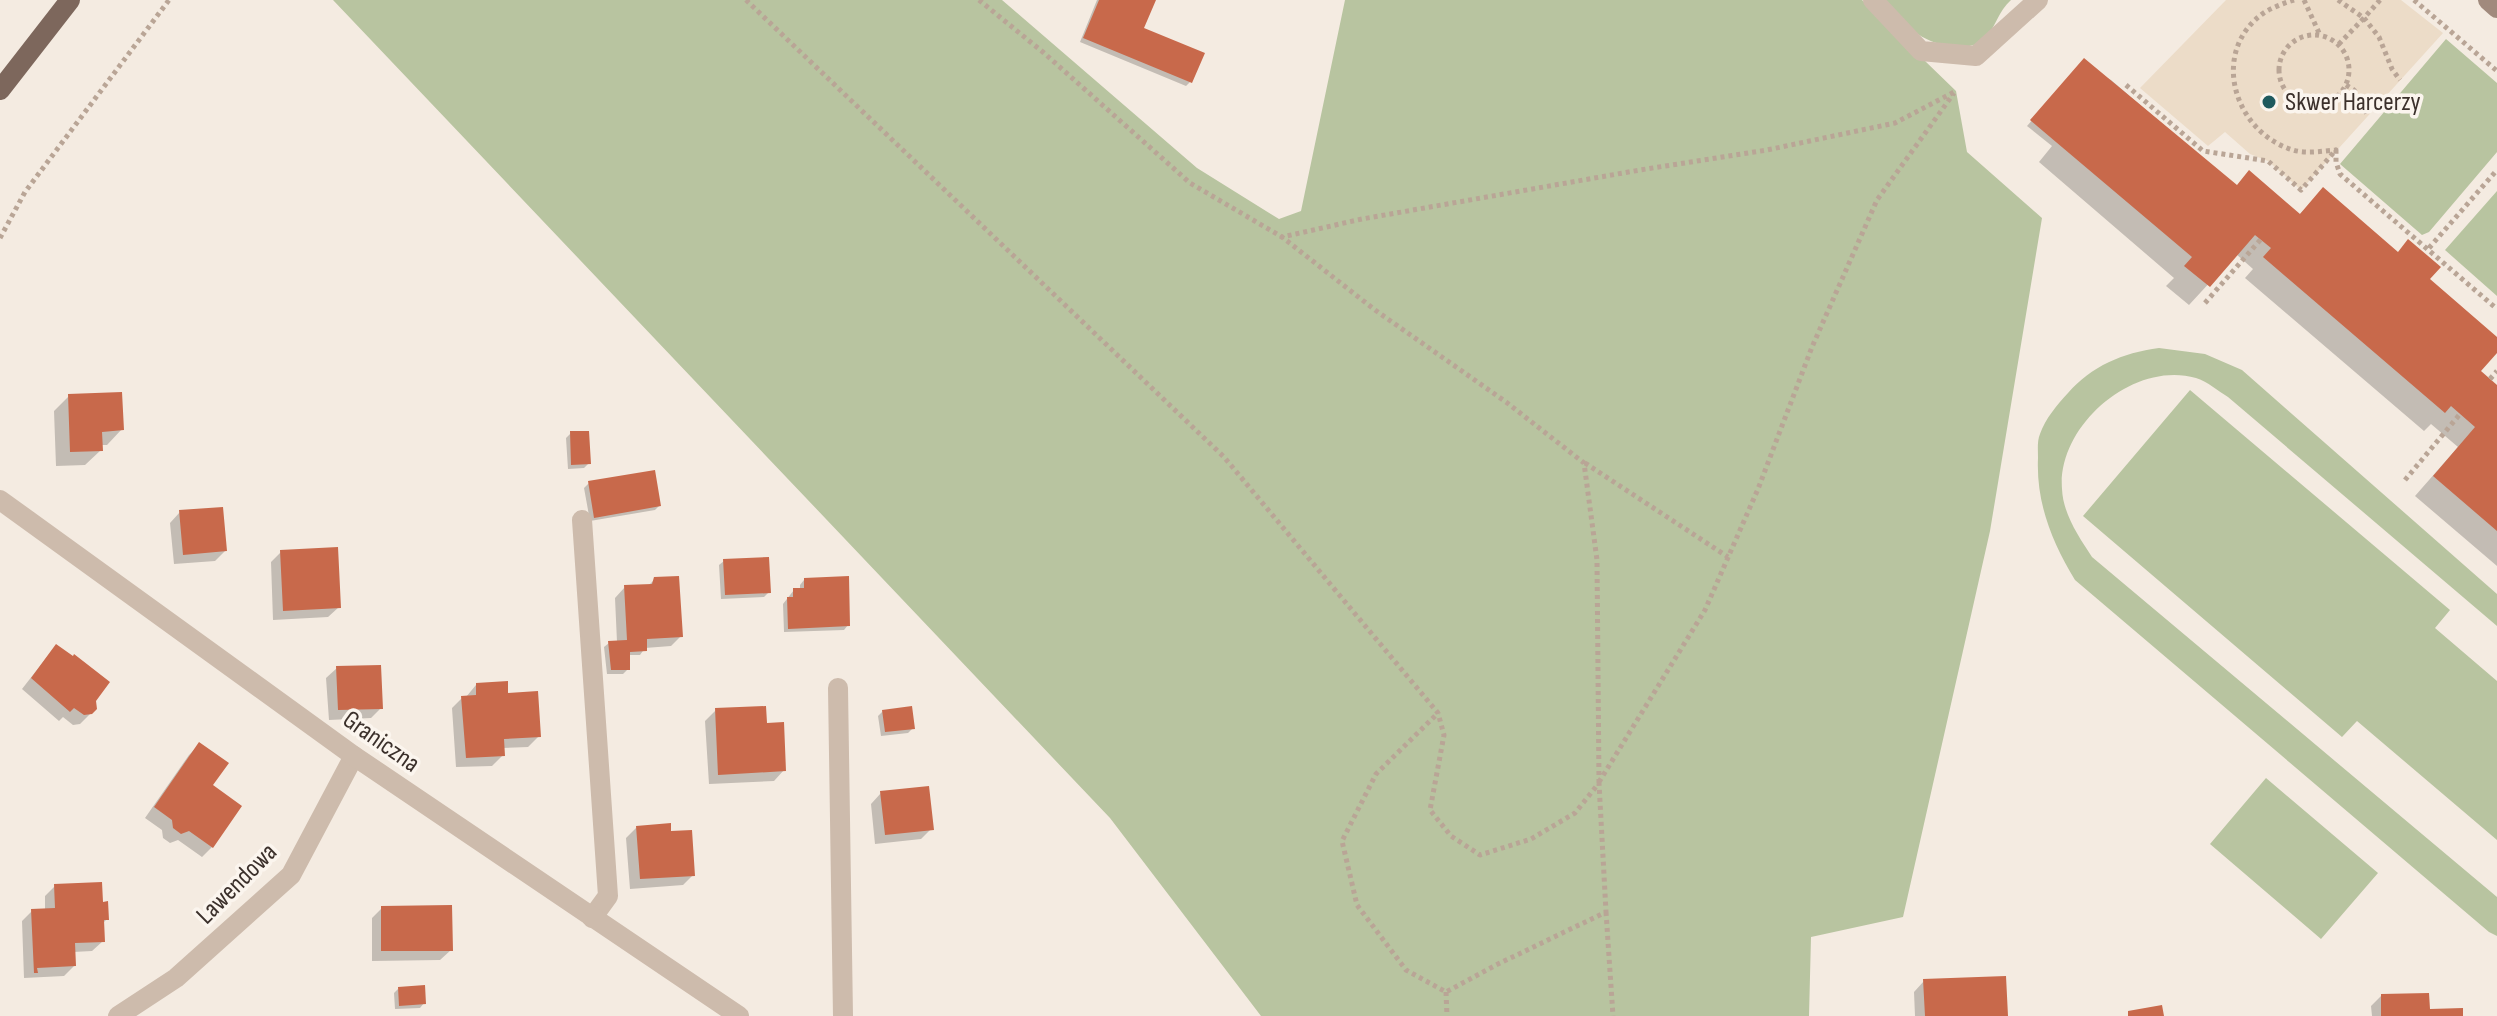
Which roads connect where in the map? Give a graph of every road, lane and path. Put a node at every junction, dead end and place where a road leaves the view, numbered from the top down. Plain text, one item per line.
1 (70, 0) edge
2 (169, 0) edge
3 (746, 0) edge
4 (979, 0) edge
5 (1873, 0) edge
6 (2038, 0) edge
7 (2294, 0) edge
8 (2304, 0) edge
9 (2338, 0) edge
10 (2380, 0) edge
11 (2414, 0) edge
12 (2488, 0) edge
13 (2497, 8) edge
14 (2364, 18) junction
15 (2321, 36) junction
16 (2338, 45) junction
17 (2497, 71) edge
18 (2400, 80) dead end
19 (2126, 85) dead end
20 (2346, 85) junction
21 (0, 90) edge
22 (2368, 116) dead end
23 (2336, 150) junction
24 (2497, 170) edge
25 (1282, 237) junction
26 (0, 238) edge
27 (2261, 239) dead end
28 (2429, 248) junction
29 (2205, 303) dead end
30 (2497, 309) edge
31 (2497, 371) edge
32 (2490, 379) dead end
33 (2460, 414) dead end
34 (1584, 463) junction
35 (2405, 480) dead end
36 (0, 500) edge
37 (582, 520) dead end
38 (1728, 557) junction
39 (838, 688) dead end
40 (1438, 713) junction
41 (354, 756) junction
42 (1599, 783) junction
43 (1606, 912) junction
44 (592, 918) junction
45 (1446, 992) junction
46 (118, 1016) edge
47 (739, 1016) edge
48 (843, 1016) edge
49 (1447, 1016) edge
50 (1613, 1016) edge

1 - 21 main road
2 - 26 path
3 - 40 path
4 - 25 path
5 - 6 street
7 - 23 path
8 - 15 path
9 - 14 path
10 - 14 path
11 - 17 path
12 - 13 street
14 - 16 path
14 - 18 path
15 - 16 path
15 - 20 path
16 - 20 path
19 - 23 path
20 - 22 path
23 - 28 path
24 - 28 path
25 - 34 path
25 - 38 path
27 - 29 path
28 - 30 path
31 - 32 path
33 - 35 path
34 - 38 path
34 - 42 path
36 - 41 street, Graniczna
37 - 44 street
38 - 42 path
39 - 48 street
40 - 42 path
40 - 45 path
41 - 44 street, Graniczna
41 - 46 street, Lawendowa
42 - 43 path
43 - 45 path
43 - 50 path
44 - 47 street, Graniczna
45 - 49 path

